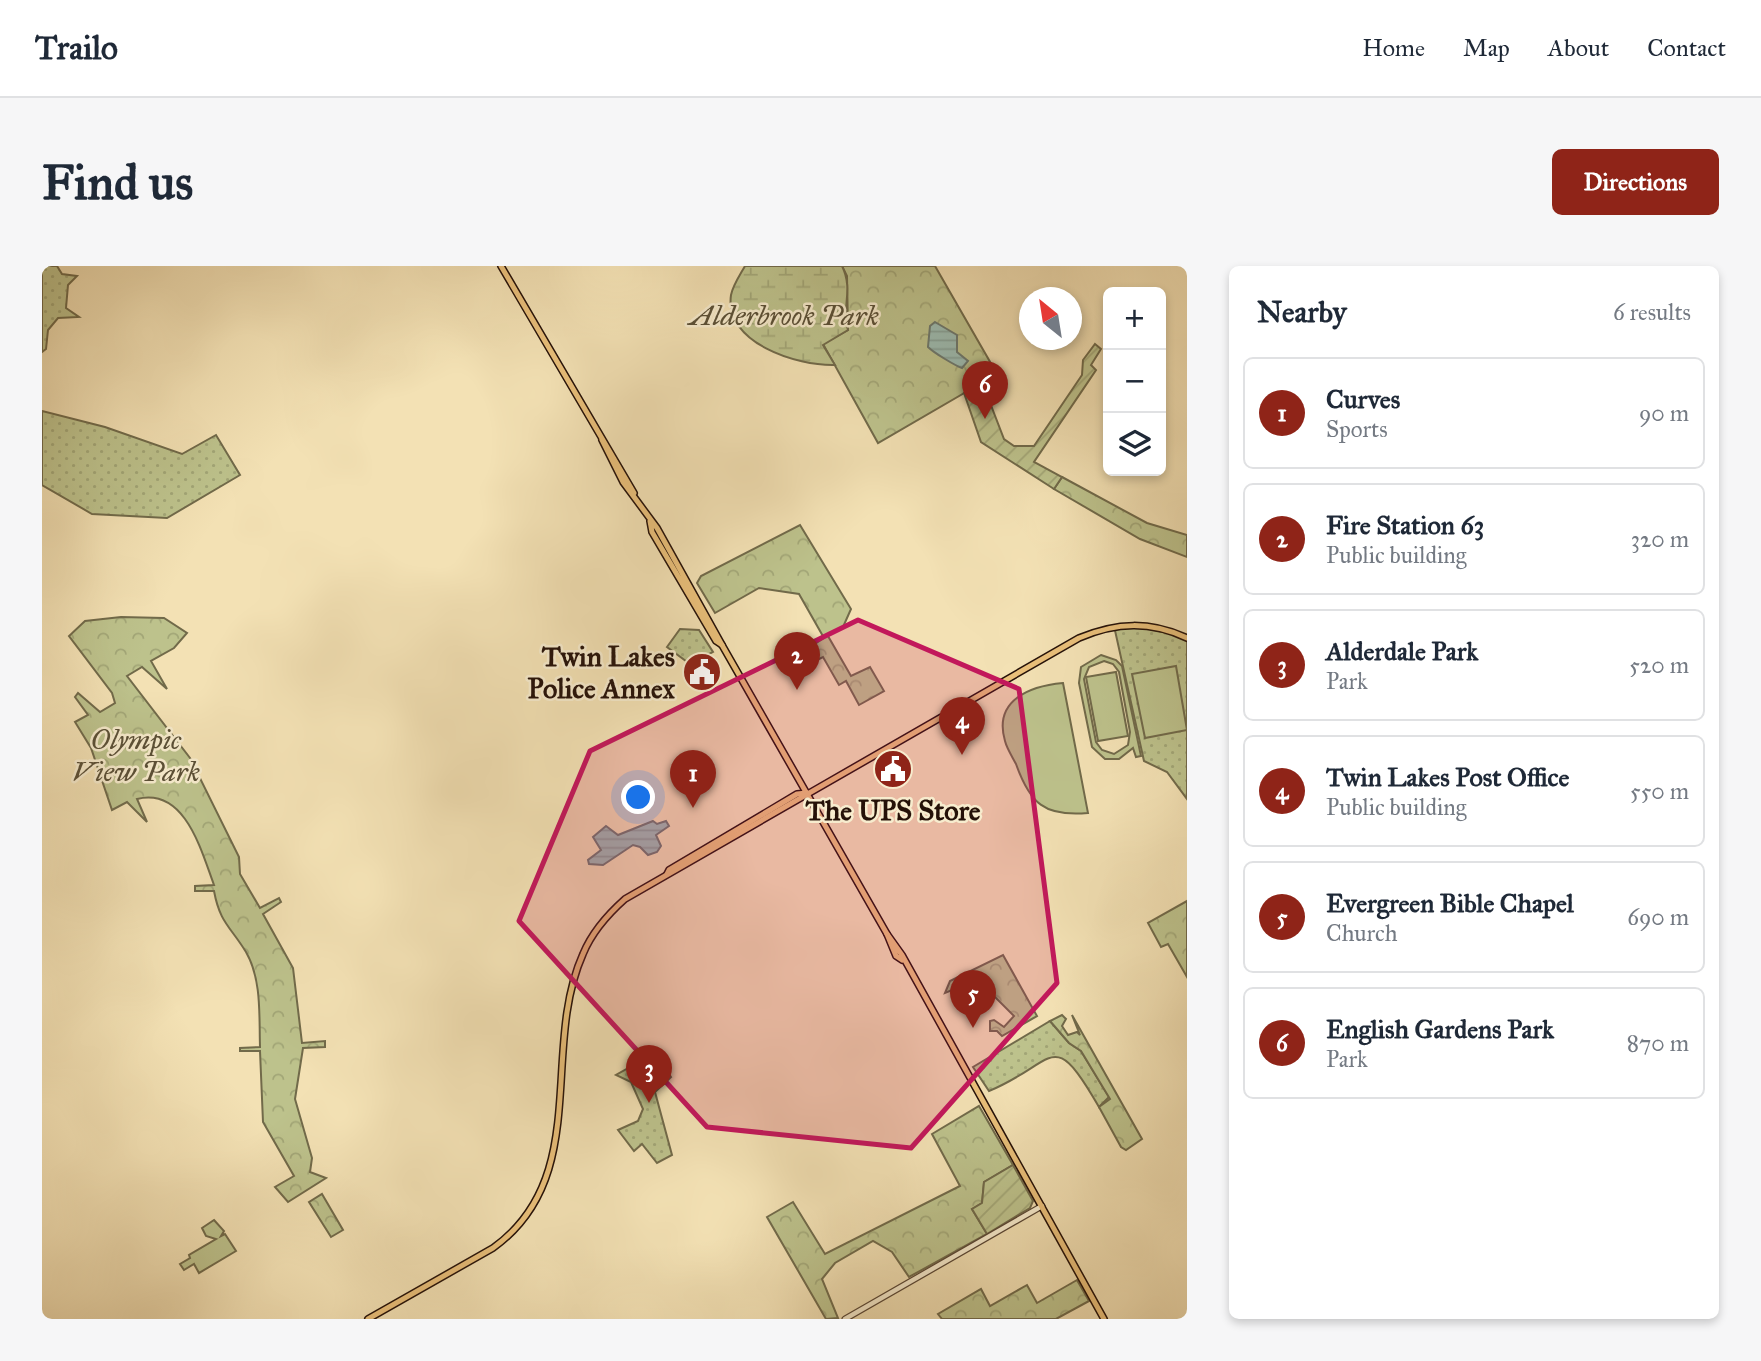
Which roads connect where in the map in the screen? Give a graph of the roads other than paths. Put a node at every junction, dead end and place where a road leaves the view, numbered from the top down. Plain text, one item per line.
1 (501, 266) edge
2 (1187, 638) edge
3 (807, 793) junction
4 (736, 831) junction
5 (725, 845) junction
6 (667, 874) junction
7 (1042, 1206) junction
8 (368, 1319) edge
9 (845, 1319) edge
10 (1104, 1319) edge

1 - 3 main road
2 - 3 main road
3 - 4 main road
3 - 5 main road
3 - 7 main road
4 - 5 main road
4 - 6 main road
5 - 6 main road
6 - 8 main road
7 - 9 street
7 - 10 main road

